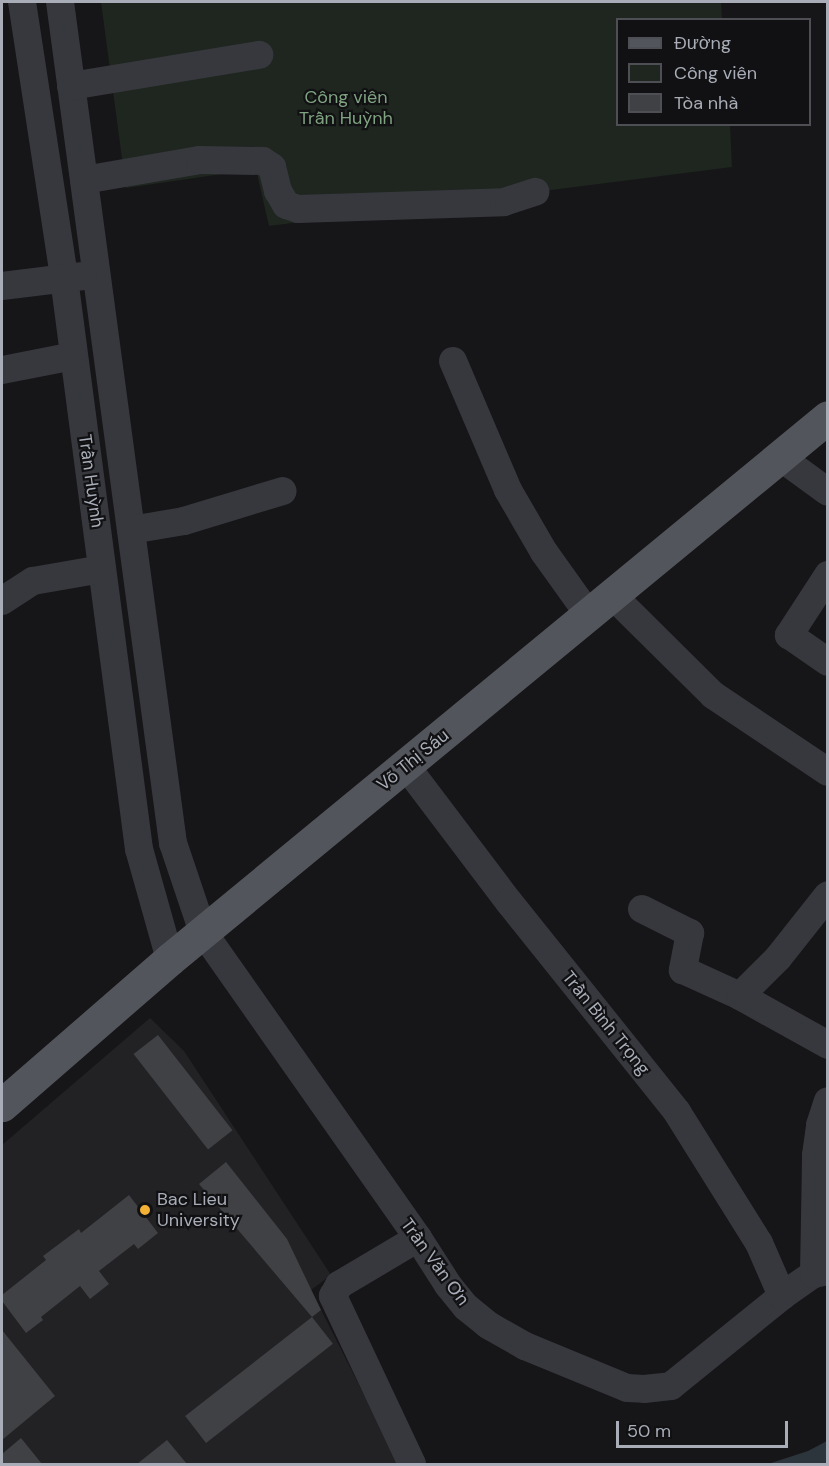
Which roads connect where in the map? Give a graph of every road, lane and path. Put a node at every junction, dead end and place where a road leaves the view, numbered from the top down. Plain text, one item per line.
1 (22, 2) edge
2 (60, 2) edge
3 (259, 55) dead end
4 (71, 86) junction
5 (84, 180) junction
6 (535, 192) dead end
7 (97, 274) junction
8 (64, 278) junction
9 (2, 286) edge
10 (74, 356) junction
11 (453, 361) dead end
12 (2, 370) edge
13 (828, 417) edge
14 (780, 457) junction
15 (283, 491) dead end
16 (828, 492) edge
17 (131, 530) junction
18 (102, 569) junction
19 (828, 575) edge
20 (2, 600) edge
21 (600, 605) junction
22 (828, 662) edge
23 (406, 766) junction
24 (828, 772) edge
25 (828, 895) edge
26 (642, 909) dead end
27 (203, 932) junction
28 (170, 959) junction
29 (740, 996) junction
30 (828, 1045) edge
31 (828, 1101) edge
32 (2, 1105) edge
33 (418, 1238) junction
34 (821, 1273) edge
35 (782, 1296) junction
36 (412, 1464) edge

1 - 8 street, Trần Huỳnh
2 - 4 street, Trần Huỳnh
3 - 4 street
4 - 5 street, Trần Huỳnh
5 - 6 street
5 - 7 street, Trần Huỳnh
7 - 8 street
7 - 17 street, Trần Huỳnh
8 - 9 street
8 - 10 street, Trần Huỳnh
10 - 12 street
10 - 18 street, Trần Huỳnh
11 - 21 street
13 - 14 main road, Võ Thị Sáu
14 - 16 street
14 - 21 main road, Võ Thị Sáu
15 - 17 street
17 - 27 street, Trần Huỳnh
18 - 20 street
18 - 28 street, Trần Huỳnh
19 - 22 street
21 - 23 main road, Võ Thị Sáu
21 - 24 street
23 - 27 main road, Võ Thị Sáu
23 - 35 street, Trần Bình Trọng
25 - 29 street
26 - 29 street
27 - 28 main road, Võ Thị Sáu
27 - 33 street, Trần Văn Ơn
28 - 32 main road, Võ Thị Sáu
29 - 30 street
31 - 34 street
33 - 35 street, Trần Văn Ơn
33 - 36 street
34 - 35 street, Trần Văn Ơn

